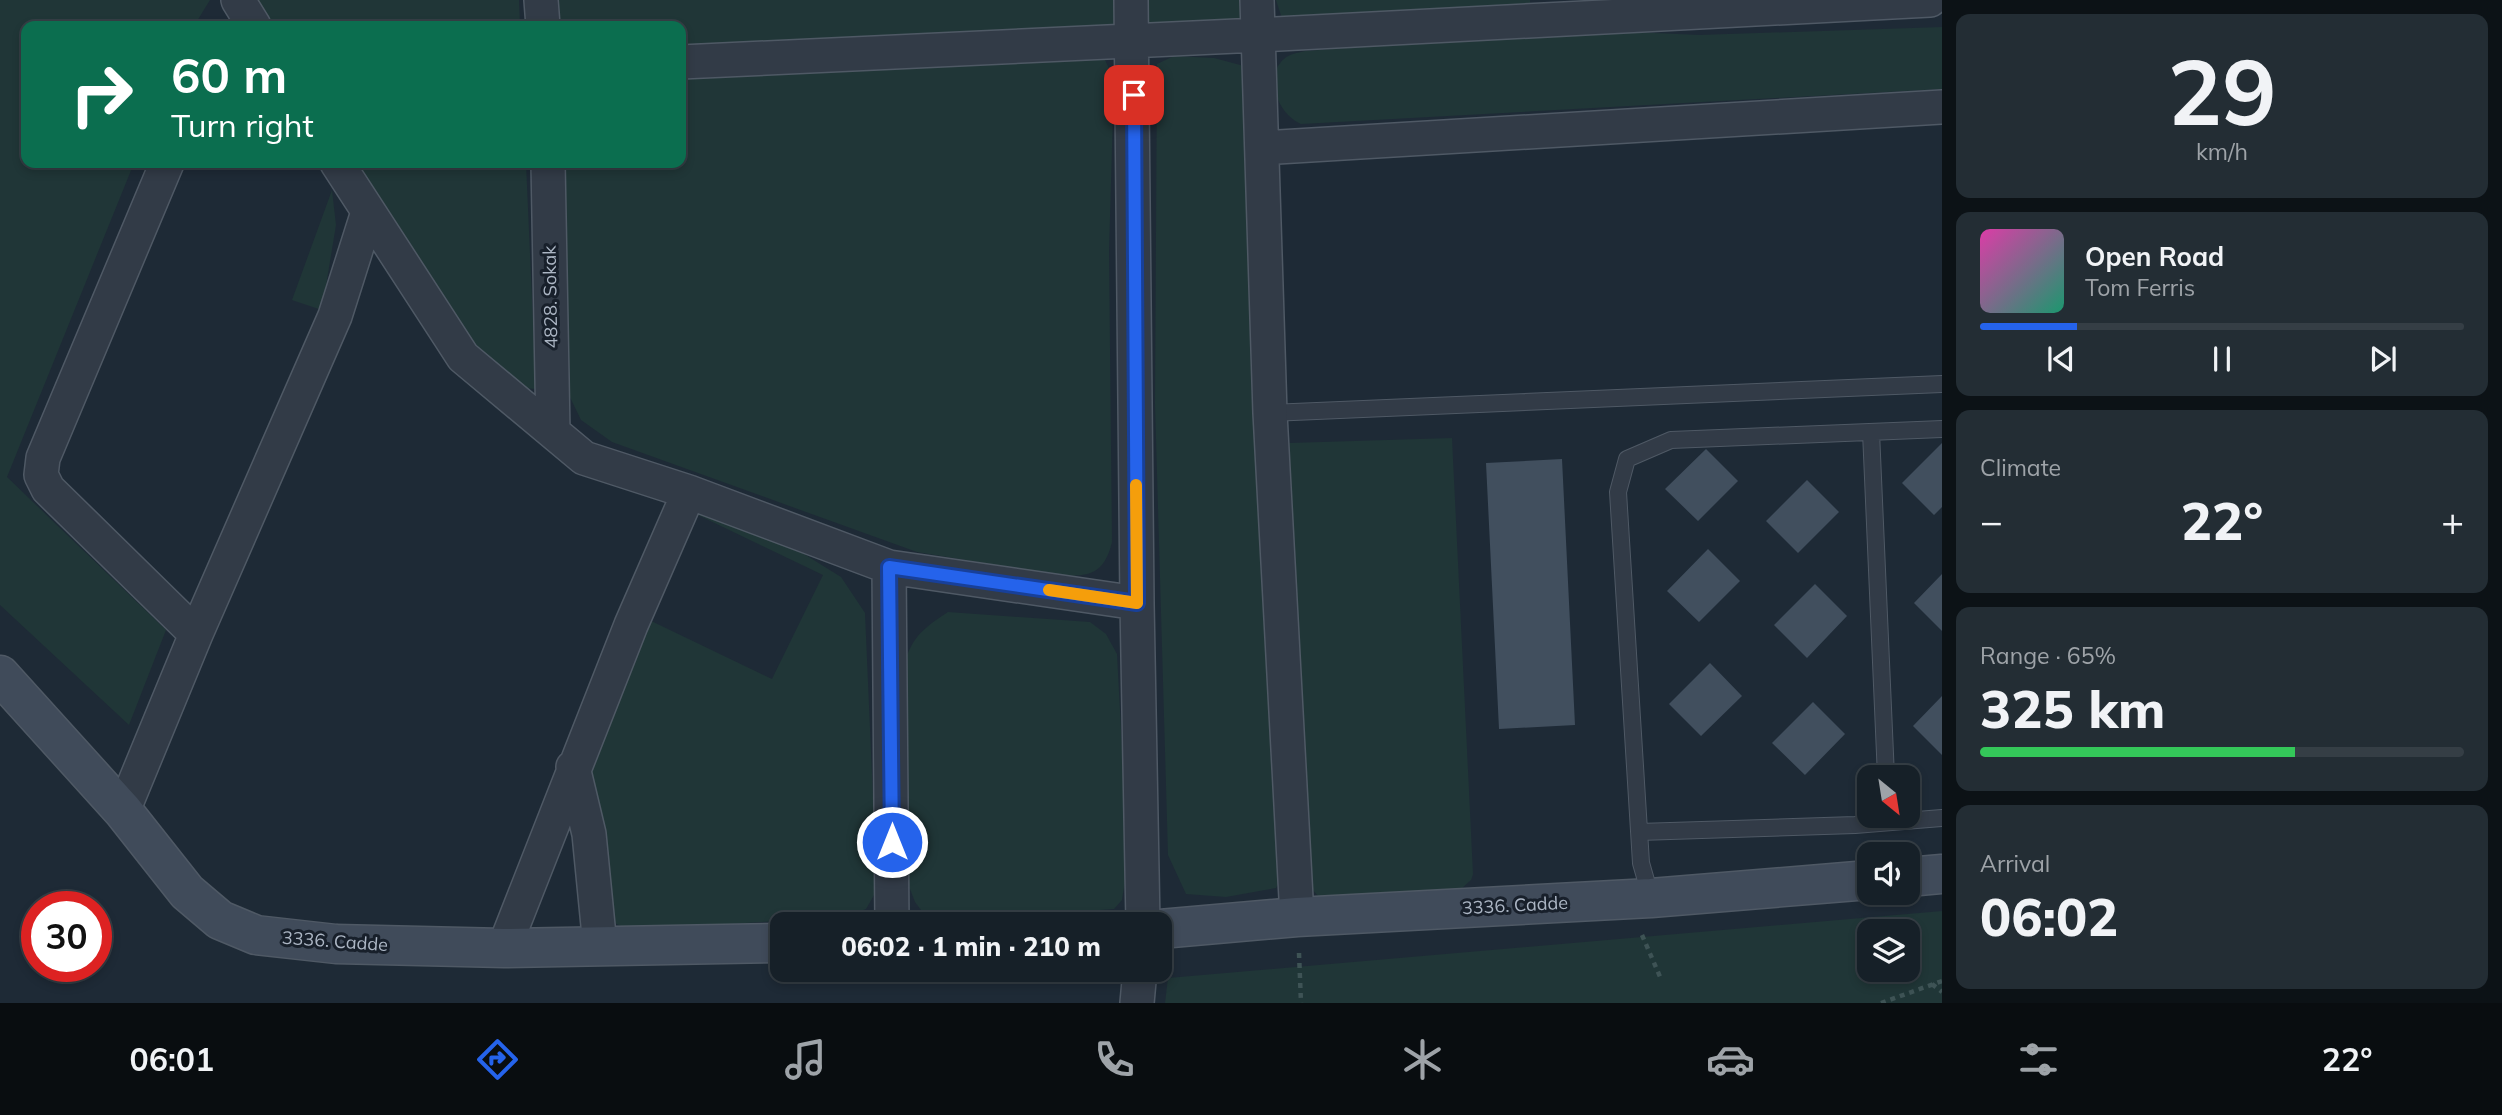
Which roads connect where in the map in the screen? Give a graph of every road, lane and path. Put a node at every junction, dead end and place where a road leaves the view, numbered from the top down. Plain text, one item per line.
1 (236, 0) edge
2 (541, 0) edge
3 (1131, 0) edge
4 (1257, 0) edge
5 (1930, 0) edge
6 (226, 21) edge
7 (251, 21) edge
8 (543, 21) edge
9 (1258, 35) junction
10 (1133, 41) junction
11 (686, 62) edge
12 (1942, 107) edge
13 (1262, 148) junction
14 (165, 168) edge
15 (340, 168) edge
16 (548, 168) edge
17 (368, 212) junction
18 (1942, 384) edge
19 (1270, 412) junction
20 (1942, 429) edge
21 (553, 432) junction
22 (1871, 432) junction
23 (689, 492) junction
24 (889, 567) junction
25 (1137, 603) junction
26 (197, 634) junction
27 (0, 675) edge
28 (1885, 765) edge
29 (573, 767) junction
30 (123, 811) junction
31 (1920, 818) edge
32 (1942, 818) edge
33 (1857, 821) edge
34 (1639, 832) junction
35 (1942, 874) edge
36 (1920, 876) edge
37 (1857, 881) edge
38 (1639, 898) junction
39 (892, 912) edge
40 (1143, 912) edge
41 (1297, 917) junction
42 (1172, 928) edge
43 (770, 943) edge
44 (600, 946) junction
45 (504, 948) junction
46 (1661, 979) dead end
47 (1942, 981) edge
48 (1139, 982) edge
49 (1932, 984) junction
50 (1942, 992) edge
51 (1137, 1003) edge
52 (1301, 1003) edge
53 (1881, 1003) edge

1 - 6 street
1 - 7 street
2 - 8 street
3 - 10 street
4 - 9 street
5 - 9 street
9 - 10 street
9 - 13 street
10 - 11 street
10 - 25 street
12 - 13 street
13 - 19 street
14 - 26 street
15 - 17 street
16 - 21 street, 4828. Sokak
17 - 21 street
17 - 26 street
18 - 19 lane
19 - 41 street
20 - 22 lane
21 - 23 street
22 - 28 lane
22 - 34 lane
23 - 24 street
23 - 29 street
24 - 25 street
24 - 39 street
25 - 40 street
26 - 30 street
27 - 30 street, 3336. Cadde
29 - 44 street
29 - 45 street
30 - 45 street, 3336. Cadde
31 - 32 lane
33 - 34 lane
34 - 38 lane
35 - 36 street
37 - 38 street, 3336. Cadde
38 - 41 street, 3336. Cadde
38 - 46 path
41 - 42 street, 3336. Cadde
41 - 52 path
43 - 44 street, 3336. Cadde
44 - 45 street, 3336. Cadde
47 - 49 path
48 - 51 street
49 - 50 path
49 - 53 path

